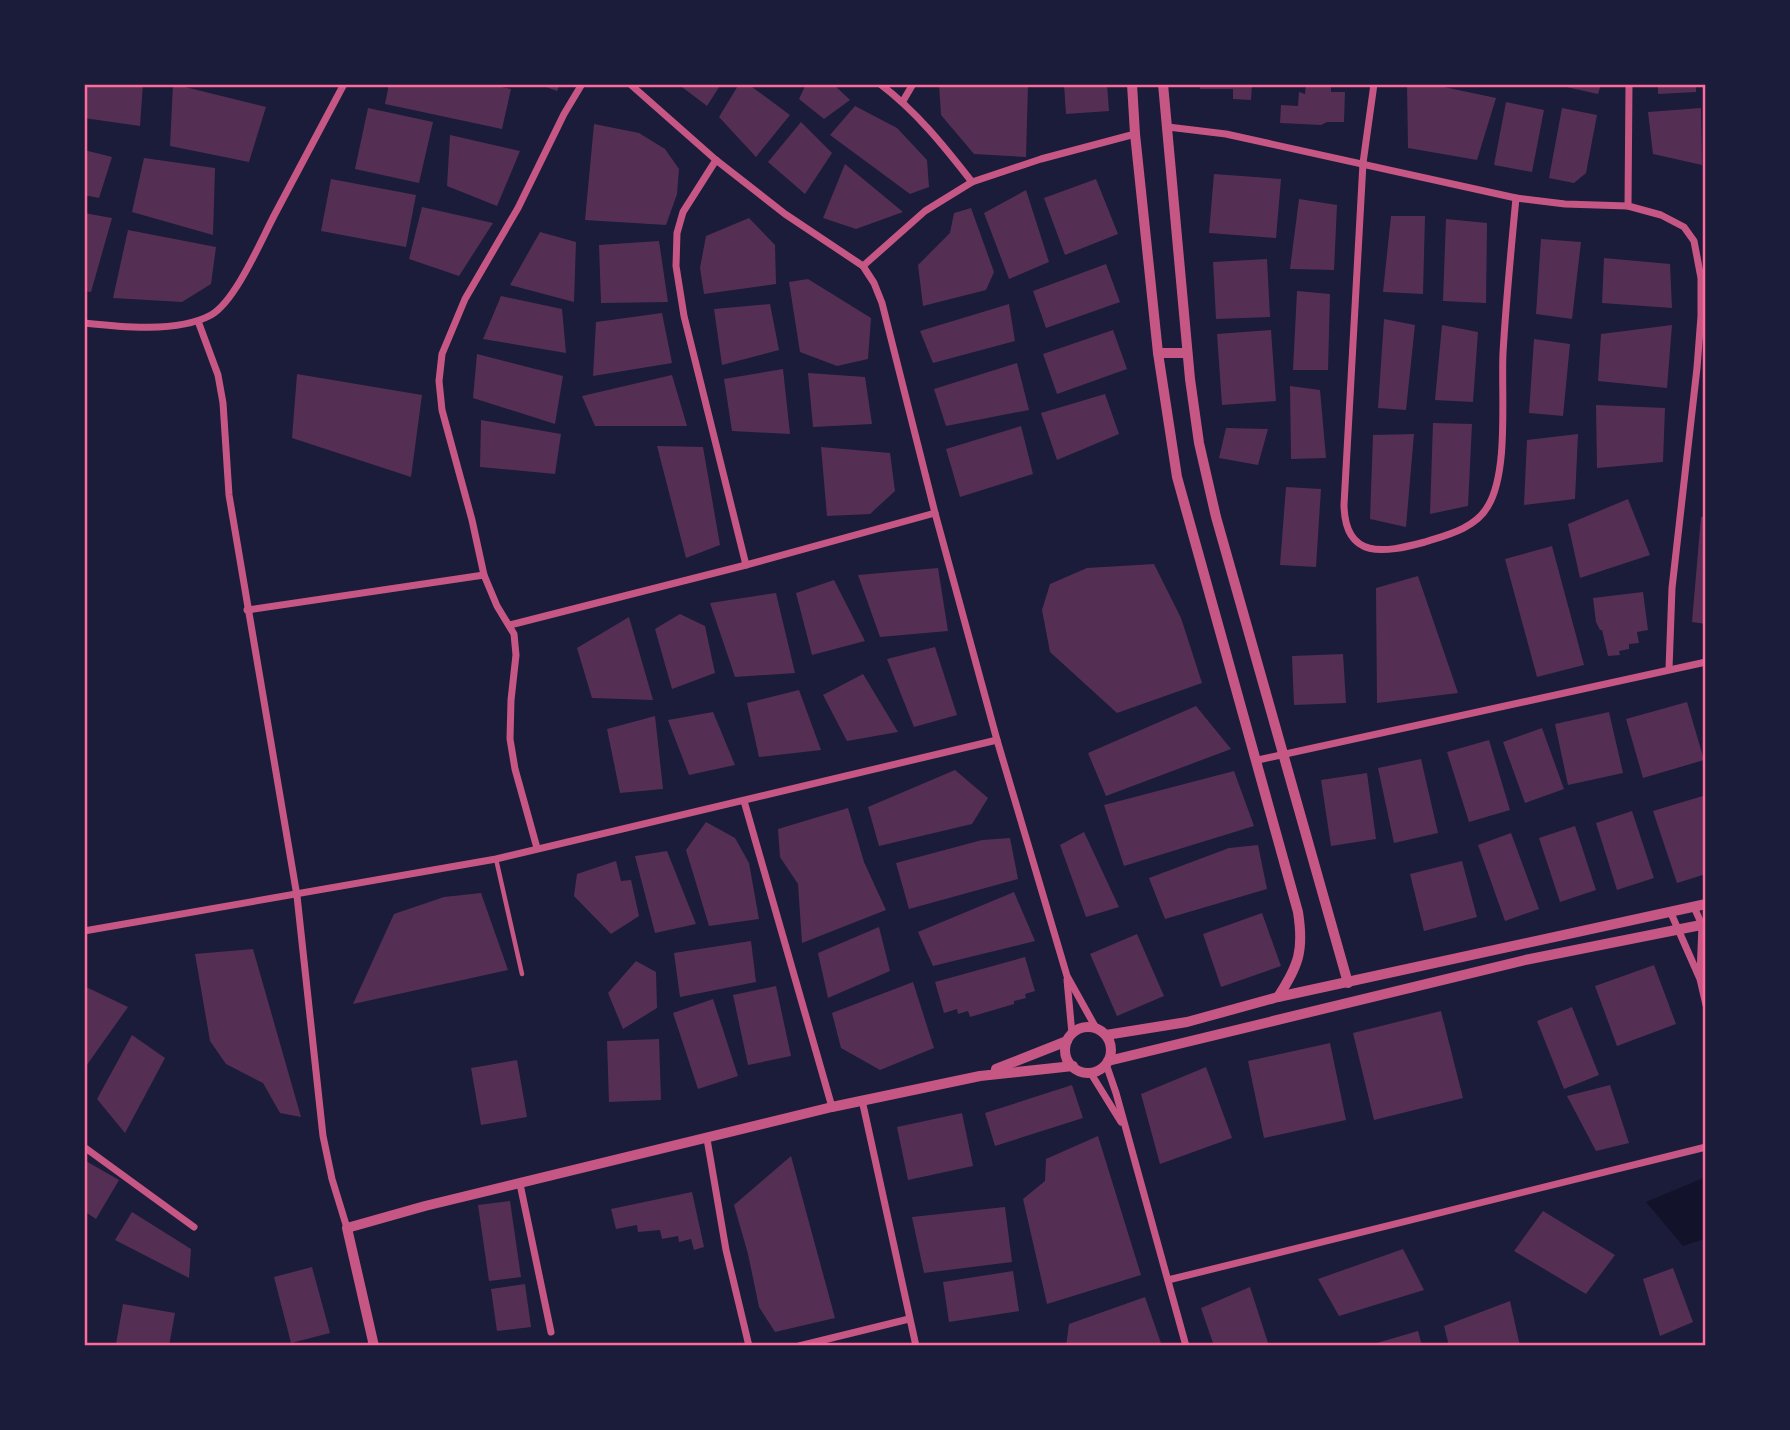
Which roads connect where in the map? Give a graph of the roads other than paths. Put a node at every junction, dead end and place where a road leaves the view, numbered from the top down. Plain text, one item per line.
1 (344, 84) edge
2 (582, 84) edge
3 (630, 84) edge
4 (880, 84) edge
5 (913, 84) edge
6 (1132, 84) edge
7 (1163, 84) edge
8 (1374, 84) edge
9 (1629, 84) edge
10 (903, 101) junction
11 (1168, 127) junction
12 (1135, 134) junction
13 (716, 160) junction
14 (1363, 163) junction
15 (972, 182) junction
16 (1516, 198) junction
17 (1628, 206) junction
18 (863, 266) junction
19 (198, 321) junction
20 (84, 323) edge
21 (1158, 353) junction
22 (1187, 353) junction
23 (1697, 368) junction
24 (1706, 370) edge
25 (935, 513) junction
26 (746, 565) junction
27 (484, 575) junction
28 (247, 610) junction
29 (510, 625) junction
30 (1706, 662) edge
31 (1669, 669) junction
32 (996, 740) junction
33 (1283, 754) junction
34 (1258, 760) junction
35 (744, 801) junction
36 (537, 849) junction
37 (496, 859) junction
38 (297, 895) junction
39 (1706, 904) edge
40 (1694, 906) junction
41 (1670, 911) junction
42 (1704, 925) edge
43 (1677, 931) junction
44 (84, 932) edge
45 (522, 974) dead end
46 (1067, 976) junction
47 (1700, 979) junction
48 (1348, 983) junction
49 (1278, 997) junction
50 (1706, 1005) edge
51 (1096, 1028) junction
52 (1106, 1035) junction
53 (1070, 1037) junction
54 (1107, 1063) junction
55 (1073, 1066) junction
56 (1090, 1072) junction
57 (980, 1076) junction
58 (862, 1100) junction
59 (832, 1107) junction
60 (1124, 1126) junction
61 (707, 1139) junction
62 (84, 1147) edge
63 (1706, 1147) edge
64 (520, 1184) junction
65 (194, 1227) dead end
66 (348, 1228) junction
67 (1168, 1280) junction
68 (909, 1319) junction
69 (551, 1332) dead end
70 (374, 1346) edge
71 (749, 1346) edge
72 (799, 1346) edge
73 (916, 1346) edge
74 (1186, 1346) edge

1 - 19 street
2 - 27 street
3 - 13 street
4 - 10 street
5 - 10 street
6 - 12 street
7 - 11 street
8 - 14 street
9 - 17 street
10 - 15 street
11 - 14 street
11 - 22 street
12 - 15 street
12 - 21 street
13 - 18 street
13 - 26 street
14 - 16 street
14 - 16 street
15 - 18 street
16 - 17 street
17 - 23 street
18 - 25 street
19 - 20 street
19 - 28 street
21 - 22 street
21 - 34 street
22 - 33 street
23 - 24 street
23 - 31 street
25 - 26 street
25 - 32 street
26 - 29 street
27 - 28 street
27 - 29 street
28 - 38 street
29 - 36 street
30 - 31 street
31 - 33 street
32 - 35 street
32 - 46 street
33 - 34 street
33 - 48 street
34 - 49 street
35 - 36 street
35 - 59 street
36 - 37 street
37 - 38 street
37 - 45 lane
38 - 44 street
38 - 66 street
39 - 40 street
40 - 41 street
40 - 42 street
41 - 43 street
41 - 48 street
42 - 43 street
42 - 47 street
43 - 47 street
43 - 54 street
46 - 51 street
46 - 53 street
47 - 50 street
48 - 49 street
49 - 52 street
51 - 52 street
51 - 53 street
52 - 54 street
53 - 55 street
53 - 57 street
54 - 56 street
54 - 60 street
55 - 56 street
55 - 57 street
56 - 60 street
57 - 58 street
58 - 59 street
58 - 68 street
59 - 61 street
60 - 67 street
61 - 64 street
61 - 71 street
62 - 65 street
63 - 67 street
64 - 66 street
64 - 69 street
66 - 70 street
67 - 74 street
68 - 72 street
68 - 73 street

